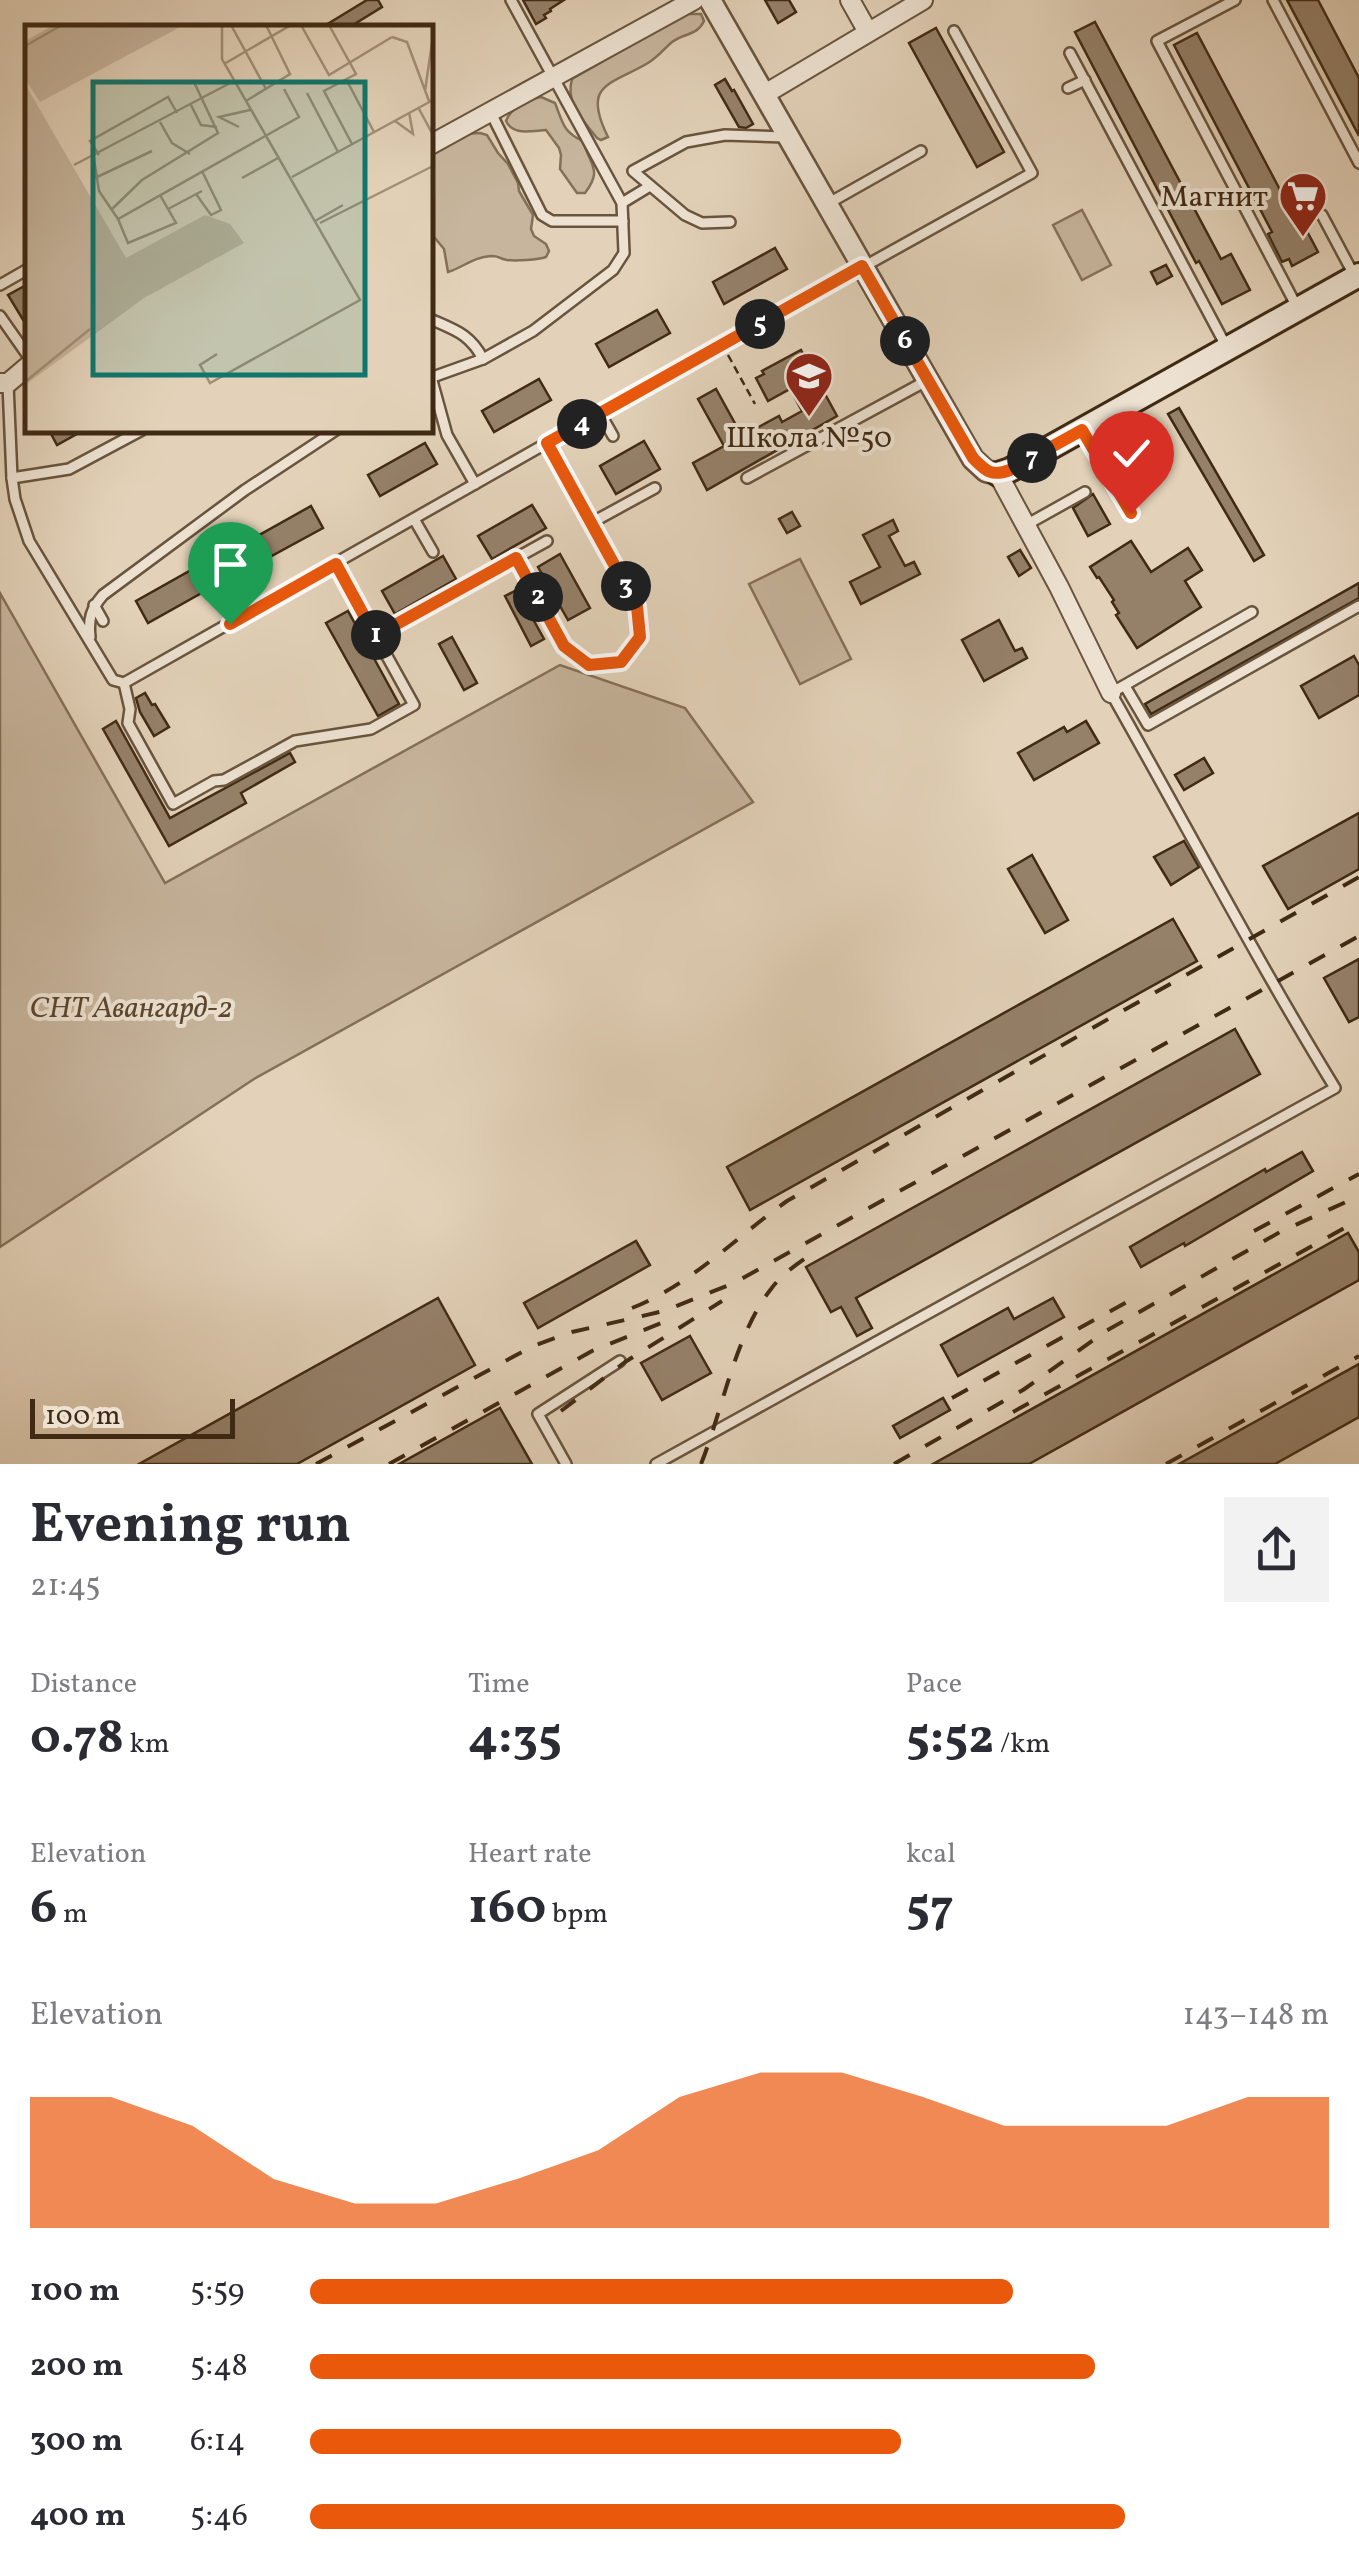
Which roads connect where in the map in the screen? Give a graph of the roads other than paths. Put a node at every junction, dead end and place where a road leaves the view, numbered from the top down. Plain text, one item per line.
1 (510, 0) edge
2 (694, 0) edge
3 (710, 0) edge
4 (850, 0) edge
5 (923, 0) edge
6 (1235, 0) edge
7 (1273, 0) edge
8 (954, 31) dead end
9 (868, 32) junction
10 (1070, 52) dead end
11 (554, 78) junction
12 (1084, 80) junction
13 (1068, 88) dead end
14 (765, 94) junction
15 (491, 113) junction
16 (790, 137) junction
17 (432, 144) edge
18 (921, 151) dead end
19 (1359, 163) edge
20 (650, 186) junction
21 (622, 203) junction
22 (827, 204) junction
23 (1322, 215) dead end
24 (623, 221) junction
25 (730, 222) dead end
26 (862, 266) junction
27 (25, 271) edge
28 (1357, 276) edge
29 (0, 285) edge
30 (1298, 309) junction
31 (0, 316) edge
32 (432, 320) edge
33 (1227, 349) junction
34 (25, 352) edge
35 (483, 359) junction
36 (25, 368) edge
37 (432, 376) edge
38 (928, 380) junction
39 (4, 383) edge
40 (432, 384) edge
41 (600, 413) junction
42 (1082, 430) junction
43 (138, 432) edge
44 (333, 432) edge
45 (613, 436) dead end
46 (547, 443) junction
47 (998, 474) junction
48 (12, 478) junction
49 (747, 478) dead end
50 (475, 484) junction
51 (655, 488) dead end
52 (1085, 492) dead end
53 (1131, 513) dead end
54 (414, 519) junction
55 (591, 523) junction
56 (1026, 525) junction
57 (547, 541) dead end
58 (433, 552) dead end
59 (516, 558) junction
60 (336, 564) junction
61 (94, 605) junction
62 (1359, 606) edge
63 (1252, 612) dead end
64 (103, 621) dead end
65 (375, 636) junction
66 (90, 640) junction
67 (124, 684) junction
68 (1118, 690) junction
69 (620, 1361) dead end
70 (566, 1464) edge
71 (656, 1464) edge

1 - 11 lane
2 - 11 street
3 - 14 street
4 - 9 street
5 - 9 street
6 - 30 lane
7 - 19 lane
8 - 26 lane
9 - 14 street
10 - 12 lane
11 - 15 street
11 - 21 lane
12 - 13 lane
12 - 33 lane
14 - 16 street
15 - 17 street
15 - 24 lane
16 - 20 lane
16 - 22 street
18 - 22 lane
20 - 21 lane
20 - 25 lane
21 - 24 lane
22 - 26 street
23 - 28 lane
24 - 35 lane
26 - 38 street
26 - 41 lane
27 - 29 lane
28 - 30 main road
30 - 33 main road
31 - 34 lane
32 - 35 lane
33 - 42 main road
35 - 37 lane
36 - 39 street
38 - 47 street
38 - 49 lane
39 - 48 lane
40 - 50 lane
41 - 45 lane
41 - 46 lane
42 - 47 main road
42 - 53 lane
43 - 48 lane
44 - 61 lane
46 - 50 lane
46 - 55 lane
47 - 56 street
48 - 66 lane
50 - 54 lane
51 - 55 lane
52 - 56 lane
54 - 58 lane
54 - 60 lane
55 - 59 lane
56 - 68 street
57 - 59 lane
59 - 65 lane
60 - 65 lane
60 - 67 lane
61 - 64 lane
61 - 66 lane
62 - 68 lane
63 - 68 lane
65 - 67 lane
66 - 67 lane
68 - 71 lane
69 - 70 lane

